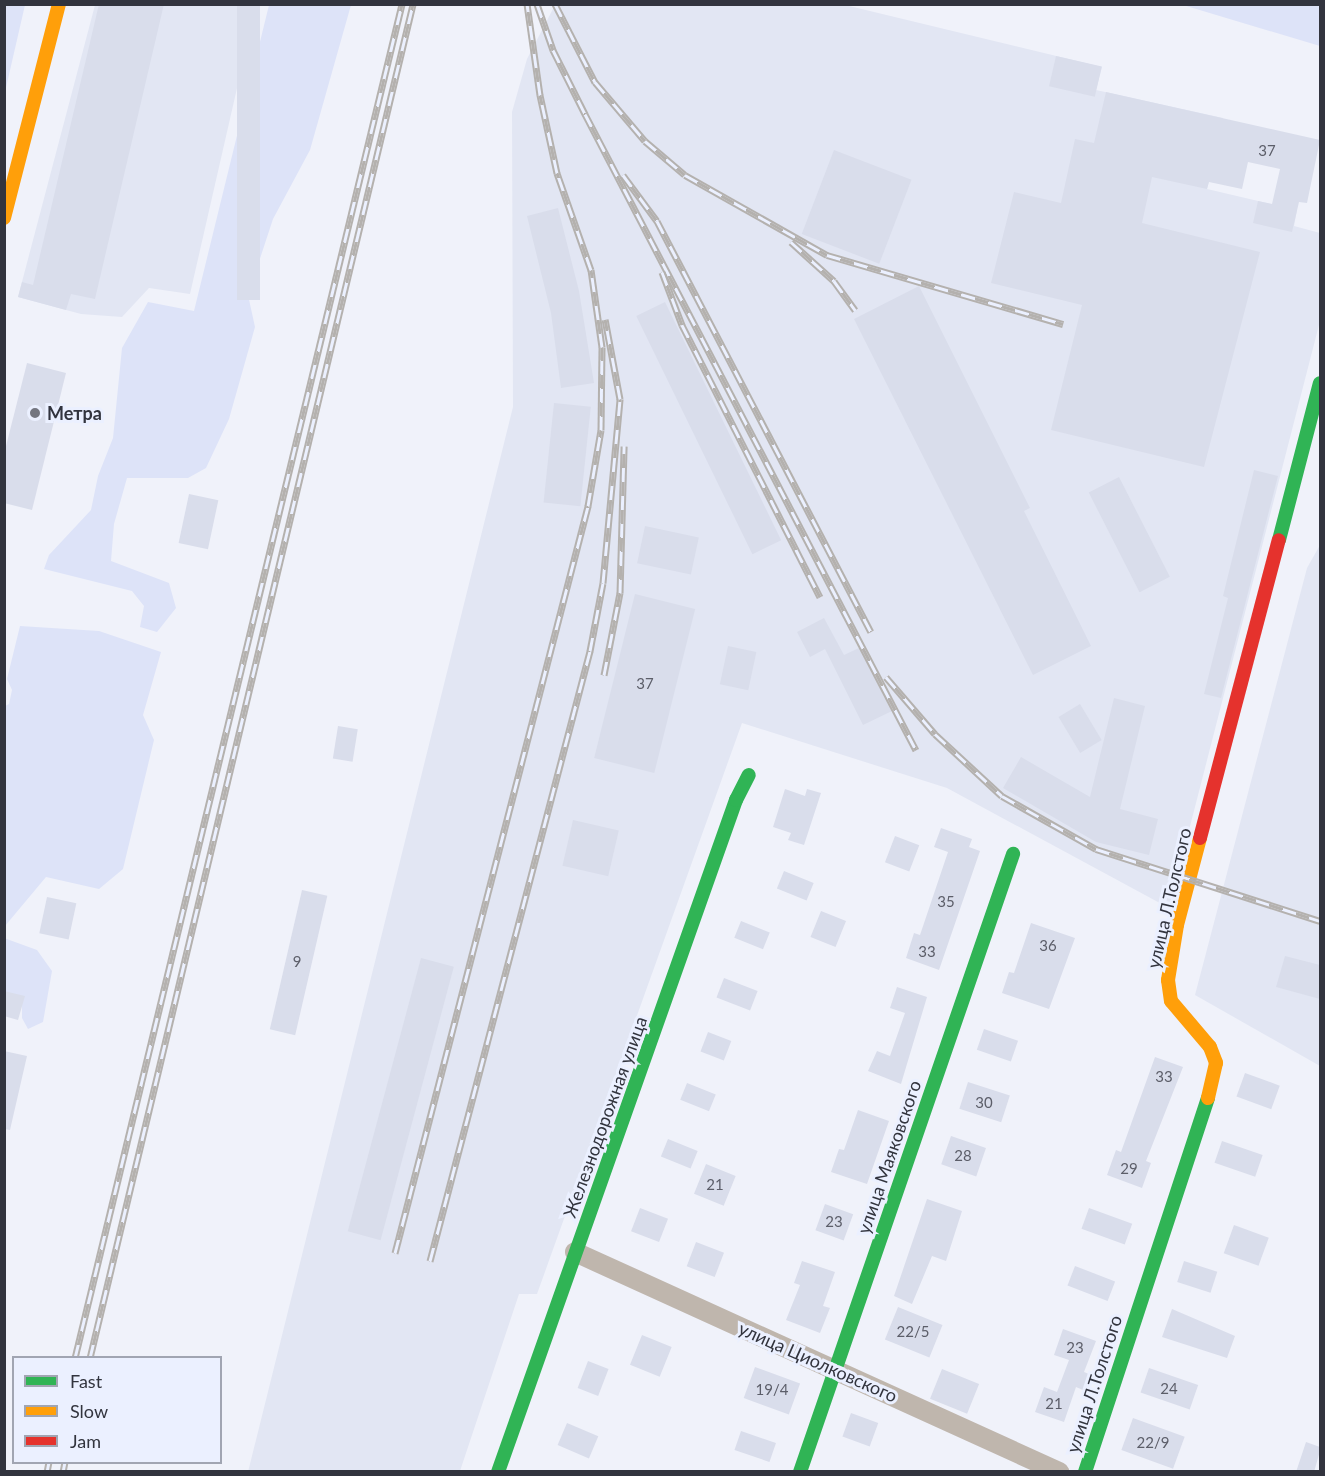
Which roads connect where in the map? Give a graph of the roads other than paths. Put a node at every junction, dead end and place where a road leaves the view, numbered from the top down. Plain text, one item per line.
1 (59, 4) edge
2 (4, 218) edge
3 (1320, 383) edge
4 (749, 775) dead end
5 (1013, 854) dead end
6 (575, 1252) junction
7 (834, 1369) junction
8 (498, 1472) edge
9 (800, 1472) edge
10 (1059, 1472) edge
11 (1084, 1472) edge

1 - 2 street
3 - 11 street, улица Л.Толстого
4 - 6 street, Железнодорожная улица
5 - 7 street, улица Маяковского
6 - 7 street, улица Циолковского
6 - 8 street, Железнодорожная улица
7 - 9 street, улица Маяковского
7 - 10 street, улица Циолковского

